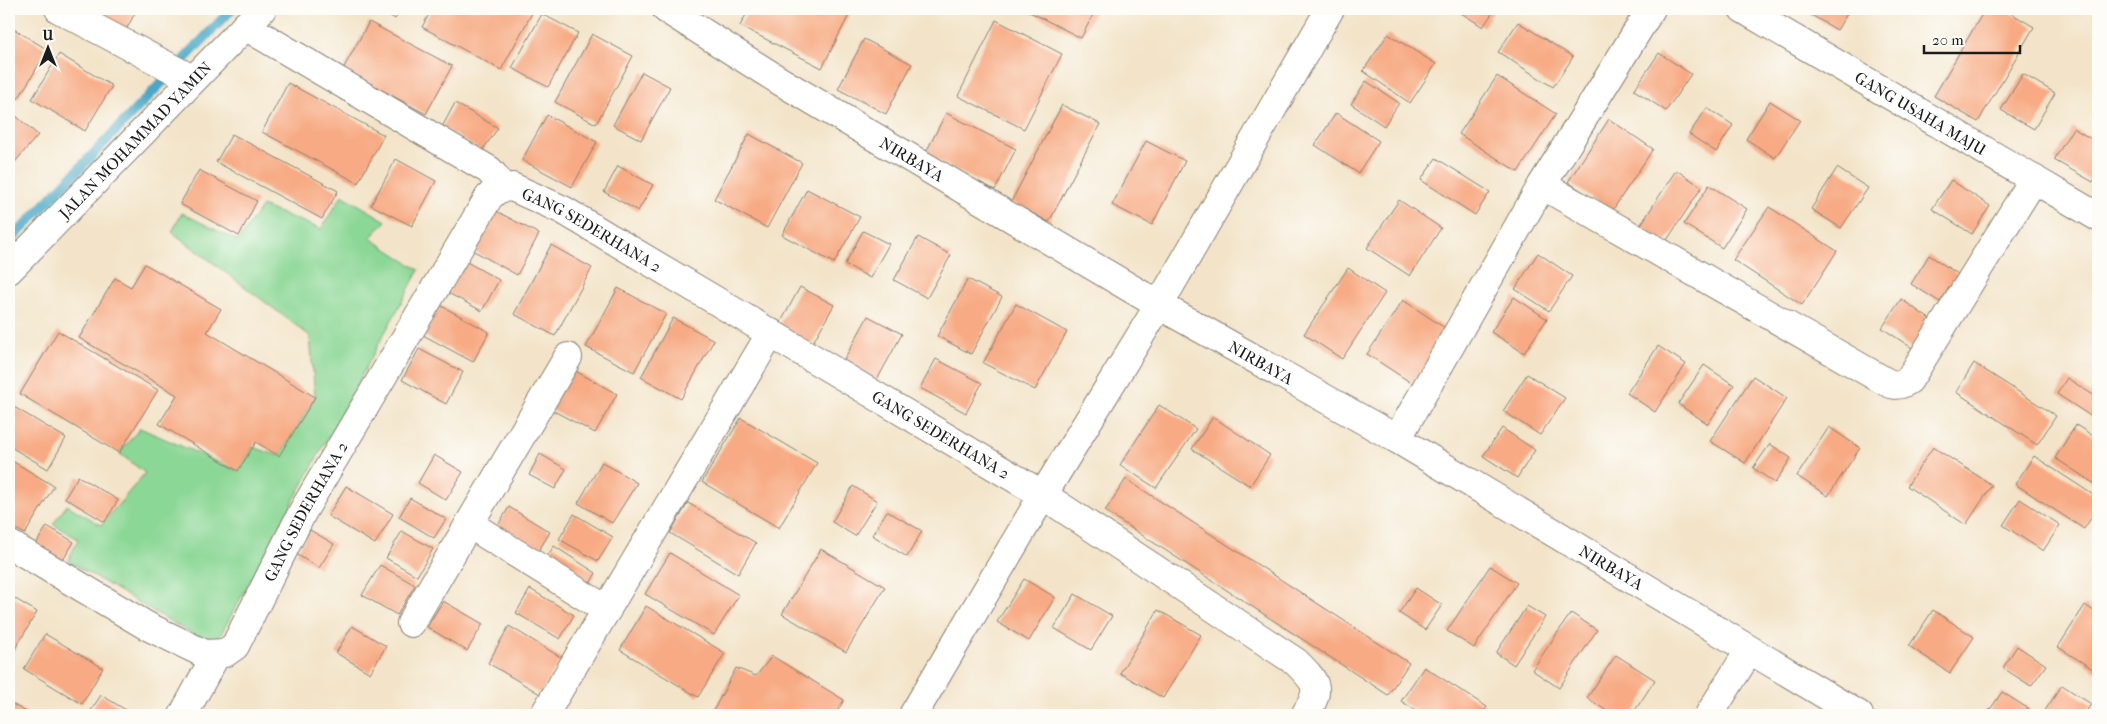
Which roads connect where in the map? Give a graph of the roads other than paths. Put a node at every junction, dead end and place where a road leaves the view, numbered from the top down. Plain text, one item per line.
1 (59, 9) edge
2 (666, 9) edge
3 (1330, 9) edge
4 (1652, 9) edge
5 (1743, 9) edge
6 (254, 17) edge
7 (192, 79) junction
8 (2034, 179) junction
9 (1542, 185) junction
10 (498, 189) junction
11 (2098, 218) edge
12 (9, 270) edge
13 (1159, 305) junction
14 (770, 333) junction
15 (568, 357) dead end
16 (1397, 439) junction
17 (1043, 495) junction
18 (469, 524) junction
19 (9, 544) edge
20 (607, 610) junction
21 (411, 623) dead end
22 (1749, 651) junction
23 (216, 655) junction
24 (183, 715) edge
25 (544, 715) edge
26 (913, 715) edge
27 (1305, 715) edge
28 (1709, 715) edge
29 (1859, 715) edge

1 - 7 street
2 - 13 street, NIRBAYA
3 - 13 street
4 - 9 street
5 - 8 street, GANG USAHA MAJU
6 - 7 street, JALAN MOHAMMAD YAMIN
6 - 10 street
7 - 12 street, JALAN MOHAMMAD YAMIN
8 - 9 street
8 - 11 street, GANG USAHA MAJU
9 - 16 street
10 - 14 street, GANG SEDERHANA 2
10 - 23 street, GANG SEDERHANA 2
13 - 16 street, NIRBAYA
13 - 17 street
14 - 17 street, GANG SEDERHANA 2
14 - 20 street
15 - 18 street
16 - 22 street, NIRBAYA
17 - 26 street
17 - 27 street, GANG SEDERHANA 2
18 - 20 street
18 - 21 street
19 - 23 street
20 - 25 street
22 - 28 street
22 - 29 street, NIRBAYA
23 - 24 street

